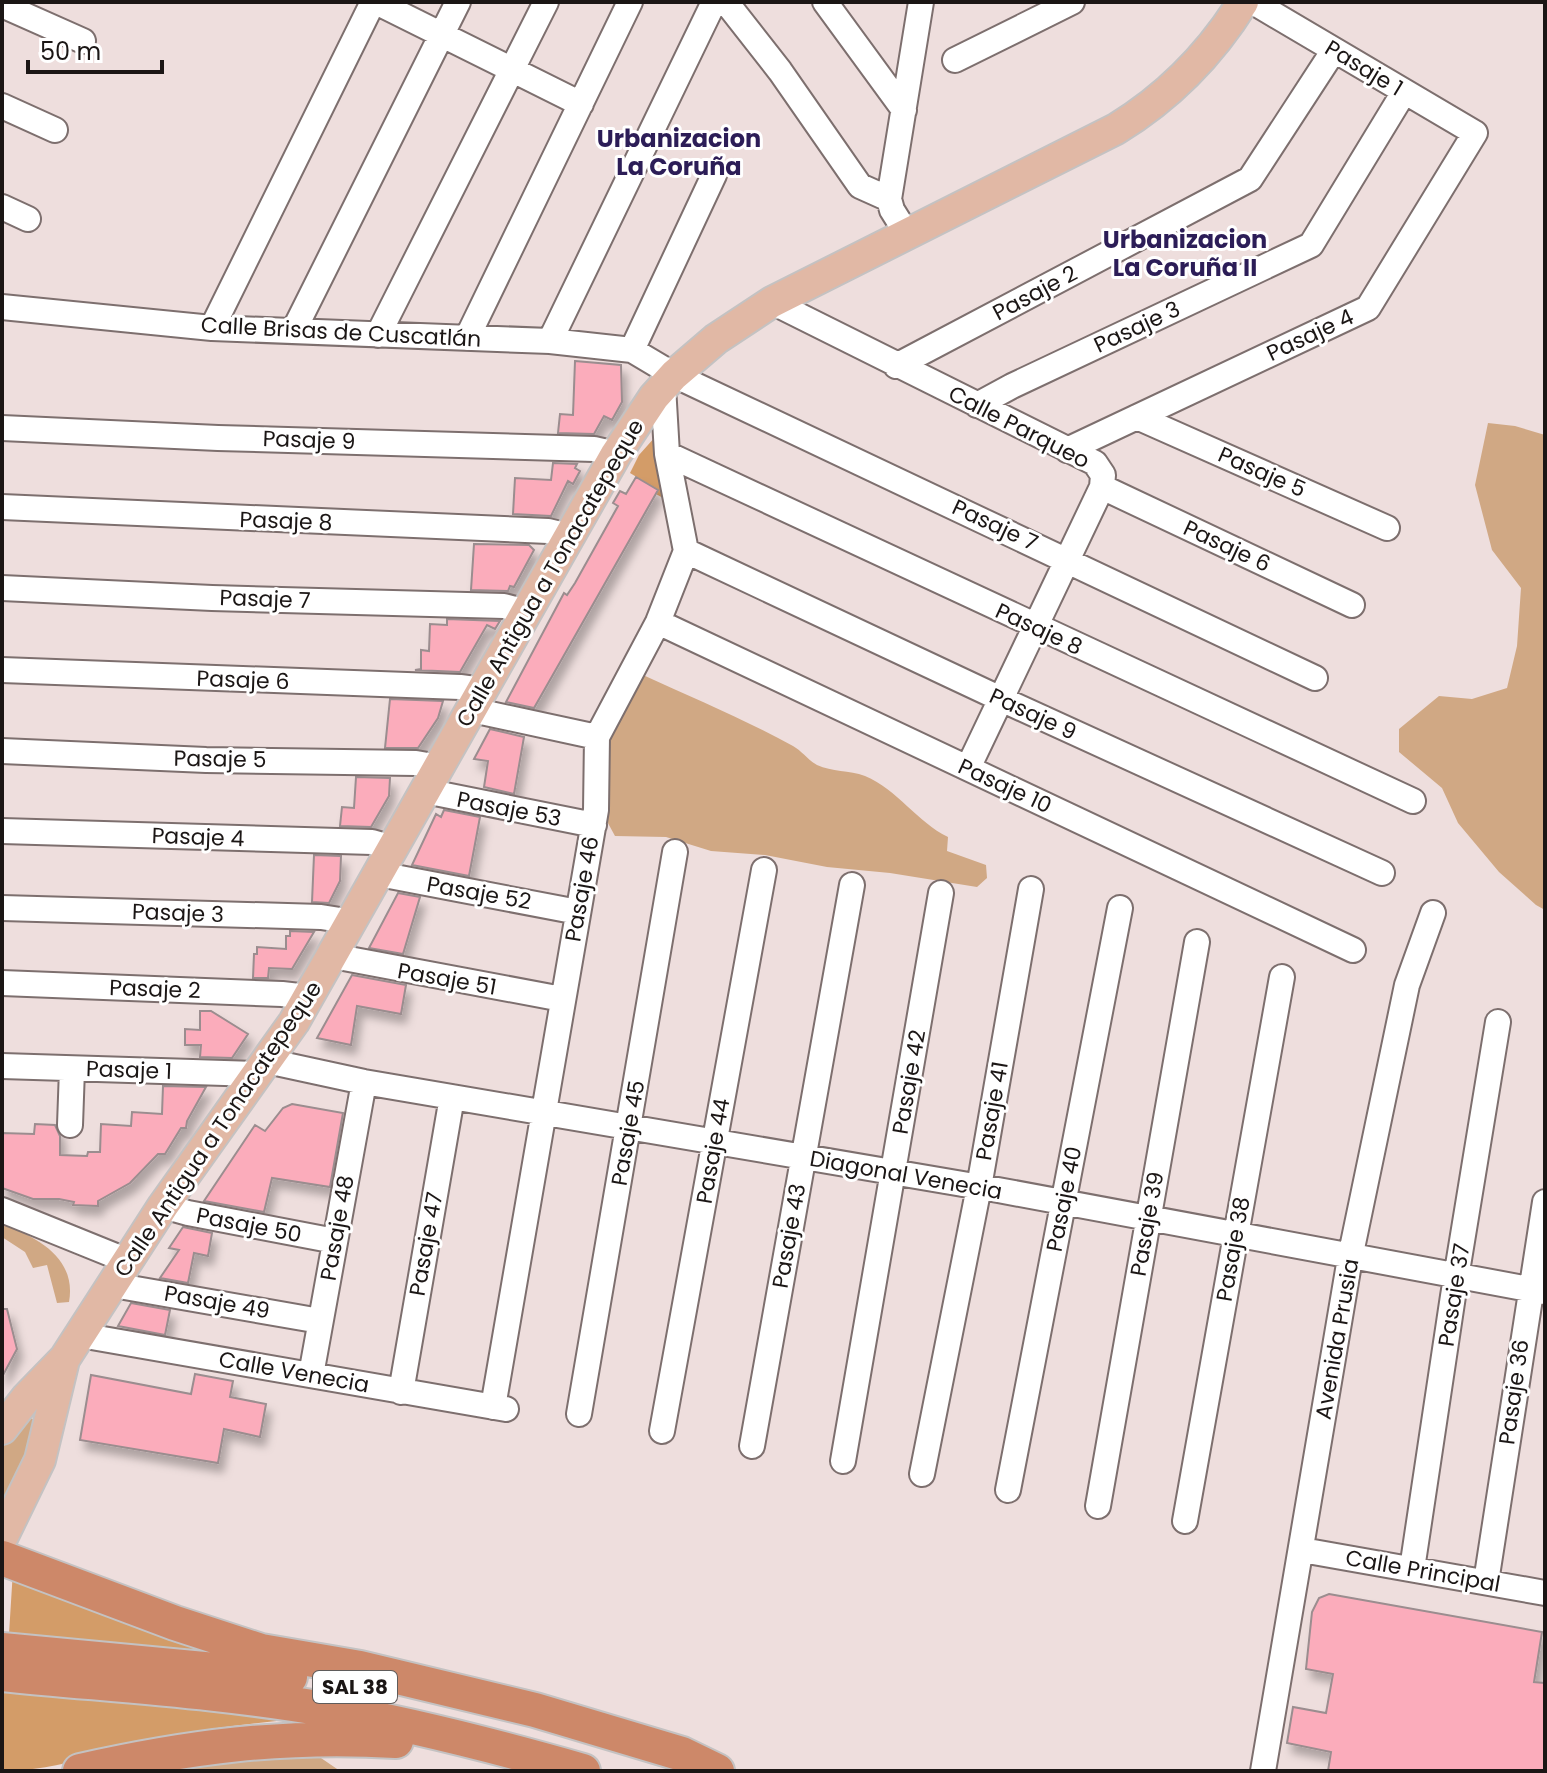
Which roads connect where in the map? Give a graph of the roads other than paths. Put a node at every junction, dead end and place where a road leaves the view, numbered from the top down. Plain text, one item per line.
1 (374, 2) edge
2 (458, 2) edge
3 (546, 2) edge
4 (630, 2) edge
5 (714, 2) edge
6 (726, 2) edge
7 (825, 2) edge
8 (1072, 2) edge
9 (1243, 2) edge
10 (1253, 2) edge
11 (920, 3) edge
12 (2, 5) edge
13 (442, 36) junction
14 (83, 41) dead end
15 (1334, 50) junction
16 (955, 60) dead end
17 (512, 72) junction
18 (1404, 92) junction
19 (581, 104) junction
20 (2, 106) edge
21 (904, 110) junction
22 (55, 130) dead end
23 (1475, 133) joint
24 (714, 175) dead end
25 (889, 199) junction
26 (2, 207) edge
27 (28, 219) dead end
28 (907, 234) junction
29 (772, 302) junction
30 (3, 308) edge
31 (212, 328) junction
32 (294, 330) junction
33 (378, 335) junction
34 (467, 338) junction
35 (550, 341) junction
36 (632, 350) junction
37 (896, 366) junction
38 (668, 380) junction
39 (977, 405) junction
40 (1137, 417) junction
41 (2, 428) edge
42 (1067, 450) junction
43 (616, 454) junction
44 (667, 454) junction
45 (1102, 487) junction
46 (2, 507) edge
47 (1387, 528) dead end
48 (569, 536) junction
49 (686, 551) junction
50 (1066, 558) junction
51 (2, 588) edge
52 (1352, 605) dead end
53 (527, 612) junction
54 (658, 622) junction
55 (1035, 627) junction
56 (2, 670) edge
57 (1315, 678) dead end
58 (1001, 699) junction
59 (478, 700) junction
60 (597, 737) junction
61 (2, 751) edge
62 (968, 768) junction
63 (432, 779) junction
64 (1413, 801) dead end
65 (594, 825) junction
66 (2, 831) edge
67 (675, 852) dead end
68 (386, 861) junction
69 (764, 870) dead end
70 (1382, 873) dead end
71 (852, 885) dead end
72 (1031, 889) dead end
73 (941, 893) dead end
74 (2, 908) edge
75 (1120, 908) dead end
76 (578, 912) junction
77 (1433, 913) dead end
78 (353, 922) junction
79 (1197, 942) dead end
80 (1353, 950) dead end
81 (333, 956) junction
82 (1282, 977) dead end
83 (2, 983) edge
84 (308, 997) junction
85 (562, 999) junction
86 (1498, 1022) dead end
87 (2, 1066) edge
88 (262, 1068) junction
89 (72, 1069) junction
90 (364, 1082) junction
91 (452, 1097) junction
92 (543, 1113) junction
93 (70, 1125) dead end
94 (628, 1128) junction
95 (714, 1142) junction
96 (803, 1157) junction
97 (893, 1173) junction
98 (979, 1187) junction
99 (1545, 1202) edge
100 (1063, 1203) junction
101 (163, 1206) junction
102 (2, 1210) edge
103 (1148, 1219) junction
104 (1235, 1236) junction
105 (335, 1241) junction
106 (1350, 1258) junction
107 (120, 1273) junction
108 (1456, 1275) junction
109 (1537, 1291) edge
110 (320, 1321) junction
111 (73, 1347) junction
112 (311, 1375) junction
113 (401, 1392) junction
114 (500, 1408) joint
115 (579, 1414) dead end
116 (2, 1429) edge
117 (662, 1431) dead end
118 (752, 1446) dead end
119 (843, 1461) dead end
120 (922, 1474) dead end
121 (1008, 1490) dead end
122 (1098, 1506) dead end
123 (1185, 1521) dead end
124 (2, 1538) edge
125 (1302, 1550) junction
126 (2, 1558) edge
127 (1412, 1569) junction
128 (1486, 1582) junction
129 (1545, 1593) edge
130 (2, 1650) edge
131 (2, 1674) edge
132 (548, 1761) junction
133 (80, 1771) edge
134 (583, 1771) edge
135 (699, 1771) edge
136 (717, 1771) edge
137 (1263, 1771) edge

1 - 13 street
1 - 31 street
2 - 13 street
3 - 17 street
4 - 19 street
5 - 35 street
6 - 25 street
7 - 21 street
8 - 16 street
9 - 28 main road, Calle Antigua a Tonacatepeque
10 - 15 street, Pasaje 1
11 - 21 street
12 - 14 street
13 - 17 street
13 - 32 street
15 - 18 street, Pasaje 1
15 - 37 street, Pasaje 2
17 - 19 street
17 - 33 street
18 - 23 street, Pasaje 1
18 - 39 street, Pasaje 3
19 - 34 street
20 - 22 street
21 - 25 street
23 - 40 street, Pasaje 4
24 - 36 street
25 - 28 street
26 - 27 street
28 - 29 main road, Calle Antigua a Tonacatepeque
29 - 37 street, Calle Parqueo
29 - 38 main road, Calle Antigua a Tonacatepeque
30 - 31 street, Calle Brisas de Cuscatlán
31 - 32 street, Calle Brisas de Cuscatlán
32 - 33 street, Calle Brisas de Cuscatlán
33 - 34 street, Calle Brisas de Cuscatlán
34 - 35 street, Calle Brisas de Cuscatlán
35 - 36 street, Calle Brisas de Cuscatlán
36 - 38 street, Calle Brisas de Cuscatlán
37 - 39 street, Calle Parqueo
38 - 43 main road, Calle Antigua a Tonacatepeque
38 - 44 street
38 - 50 street, Pasaje 7
39 - 42 street, Calle Parqueo
40 - 42 street, Pasaje 4
40 - 47 street, Pasaje 5
41 - 43 street, Pasaje 9
42 - 45 street, Calle Parqueo
43 - 48 main road, Calle Antigua a Tonacatepeque
44 - 49 street
44 - 55 street, Pasaje 8
45 - 50 street, Calle Parqueo
45 - 52 street, Pasaje 6
46 - 48 street, Pasaje 8
48 - 53 main road, Calle Antigua a Tonacatepeque
49 - 54 street, Pasaje 46
49 - 58 street, Pasaje 9
50 - 55 street, Calle Parqueo
50 - 57 street, Pasaje 7
51 - 53 street, Pasaje 7
53 - 59 main road, Calle Antigua a Tonacatepeque
54 - 60 street, Pasaje 46
54 - 62 street, Pasaje 10
55 - 58 street, Calle Parqueo
55 - 64 street, Pasaje 8
56 - 59 street, Pasaje 6
58 - 62 street, Calle Parqueo
58 - 70 street, Pasaje 9
59 - 60 street, Pasaje 6
59 - 63 main road, Calle Antigua a Tonacatepeque
60 - 65 street, Pasaje 46
61 - 63 street, Pasaje 5
62 - 80 street, Pasaje 10
63 - 65 street, Pasaje 53
63 - 68 main road, Calle Antigua a Tonacatepeque
65 - 76 street, Pasaje 46
66 - 68 street, Pasaje 4
67 - 94 street, Pasaje 45
68 - 76 street, Pasaje 52
68 - 78 main road, Calle Antigua a Tonacatepeque
69 - 95 street, Pasaje 44
71 - 96 street, Pasaje 43
72 - 98 street, Pasaje 41
73 - 97 street, Pasaje 42
74 - 78 street, Pasaje 3
75 - 100 street, Pasaje 40
76 - 85 street, Pasaje 46
77 - 106 street, Avenida Prusia
78 - 81 main road, Calle Antigua a Tonacatepeque
79 - 103 street, Pasaje 39
81 - 84 main road, Calle Antigua a Tonacatepeque
81 - 85 street, Pasaje 51
82 - 104 street, Pasaje 38
83 - 84 street, Pasaje 2
84 - 88 main road, Calle Antigua a Tonacatepeque
85 - 92 street, Pasaje 46
86 - 108 street, Pasaje 37
87 - 89 street, Pasaje 1
88 - 89 street, Pasaje 1
88 - 90 street, Diagonal Venecia
88 - 101 main road, Calle Antigua a Tonacatepeque
89 - 93 street
90 - 91 street, Diagonal Venecia
90 - 105 street, Pasaje 48
91 - 92 street, Diagonal Venecia
91 - 113 street, Pasaje 47
92 - 94 street, Diagonal Venecia
92 - 114 street, Pasaje 46
94 - 95 street, Diagonal Venecia
94 - 115 street, Pasaje 45
95 - 96 street, Diagonal Venecia
95 - 117 street, Pasaje 44
96 - 97 street, Diagonal Venecia
96 - 118 street, Pasaje 43
97 - 98 street, Diagonal Venecia
97 - 119 street, Pasaje 42
98 - 100 street, Diagonal Venecia
98 - 120 street, Pasaje 41
99 - 109 street, Pasaje 36
100 - 103 street, Diagonal Venecia
100 - 121 street, Pasaje 40
101 - 105 street, Pasaje 50
101 - 107 main road, Calle Antigua a Tonacatepeque
102 - 107 street, Pasaje 49
103 - 104 street, Diagonal Venecia
103 - 122 street, Pasaje 39
104 - 106 street, Diagonal Venecia
104 - 123 street, Pasaje 38
105 - 110 street, Pasaje 48
106 - 108 street, Diagonal Venecia
106 - 125 street, Avenida Prusia
107 - 110 street, Pasaje 49
107 - 111 main road, Calle Antigua a Tonacatepeque
108 - 109 street, Diagonal Venecia
108 - 127 street, Pasaje 37
109 - 128 street, Pasaje 36
110 - 112 street, Pasaje 48
111 - 112 street, Calle Venecia
111 - 116 main road, Calle Antigua a Tonacatepeque
111 - 124 main road, Calle Antigua a Tonacatepeque
112 - 113 street, Calle Venecia
113 - 114 street, Calle Venecia
125 - 127 street, Calle Principal
125 - 137 street, Avenida Prusia
126 - 136 highway
127 - 128 street, Calle Principal
128 - 129 street, Calle Principal
130 - 135 highway, SAL 38
131 - 132 highway, SAL 38
132 - 133 highway
132 - 134 highway, SAL 38

